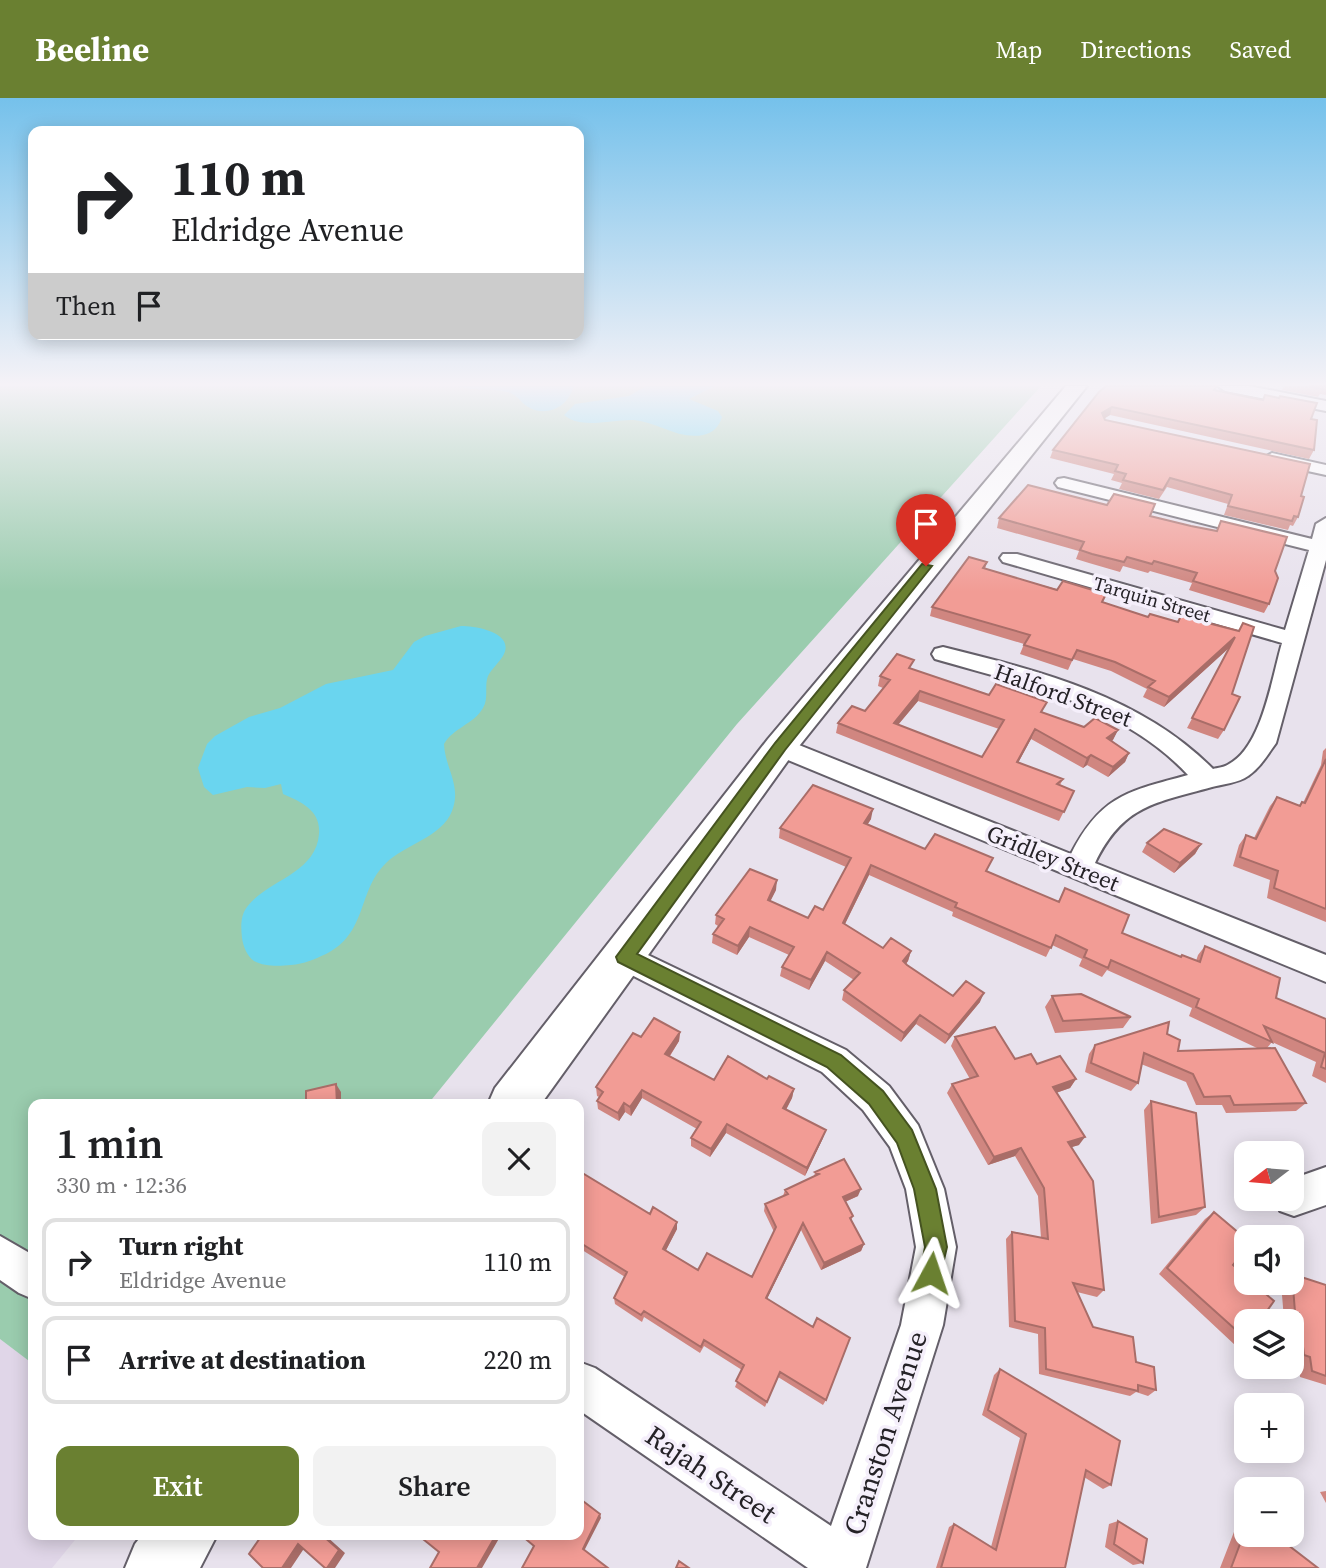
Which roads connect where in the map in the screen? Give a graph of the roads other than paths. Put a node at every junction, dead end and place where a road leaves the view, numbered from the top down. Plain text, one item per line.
1 (1021, 455) edge
2 (1258, 455) edge
3 (1326, 470) edge
4 (1064, 483) dead end
5 (1322, 535) edge
6 (1010, 558) dead end
7 (1295, 640) junction
8 (943, 654) dead end
9 (780, 747) junction
10 (1206, 778) junction
11 (1078, 869) junction
12 (625, 957) junction
13 (1326, 969) edge
14 (516, 1099) edge
15 (0, 1256) edge
16 (28, 1276) edge
17 (584, 1387) edge
18 (180, 1540) edge
19 (842, 1566) edge
20 (159, 1568) edge

1 - 9 street
2 - 3 street
4 - 5 street
5 - 7 street
6 - 7 street, Tarquin Street
7 - 10 street
8 - 10 street, Halford Street
9 - 11 street, Gridley Street
9 - 12 street
10 - 11 street
11 - 13 street, Gridley Street
12 - 14 street
12 - 19 street, Cranston Avenue
15 - 16 street
17 - 19 street, Rajah Street
18 - 20 street

